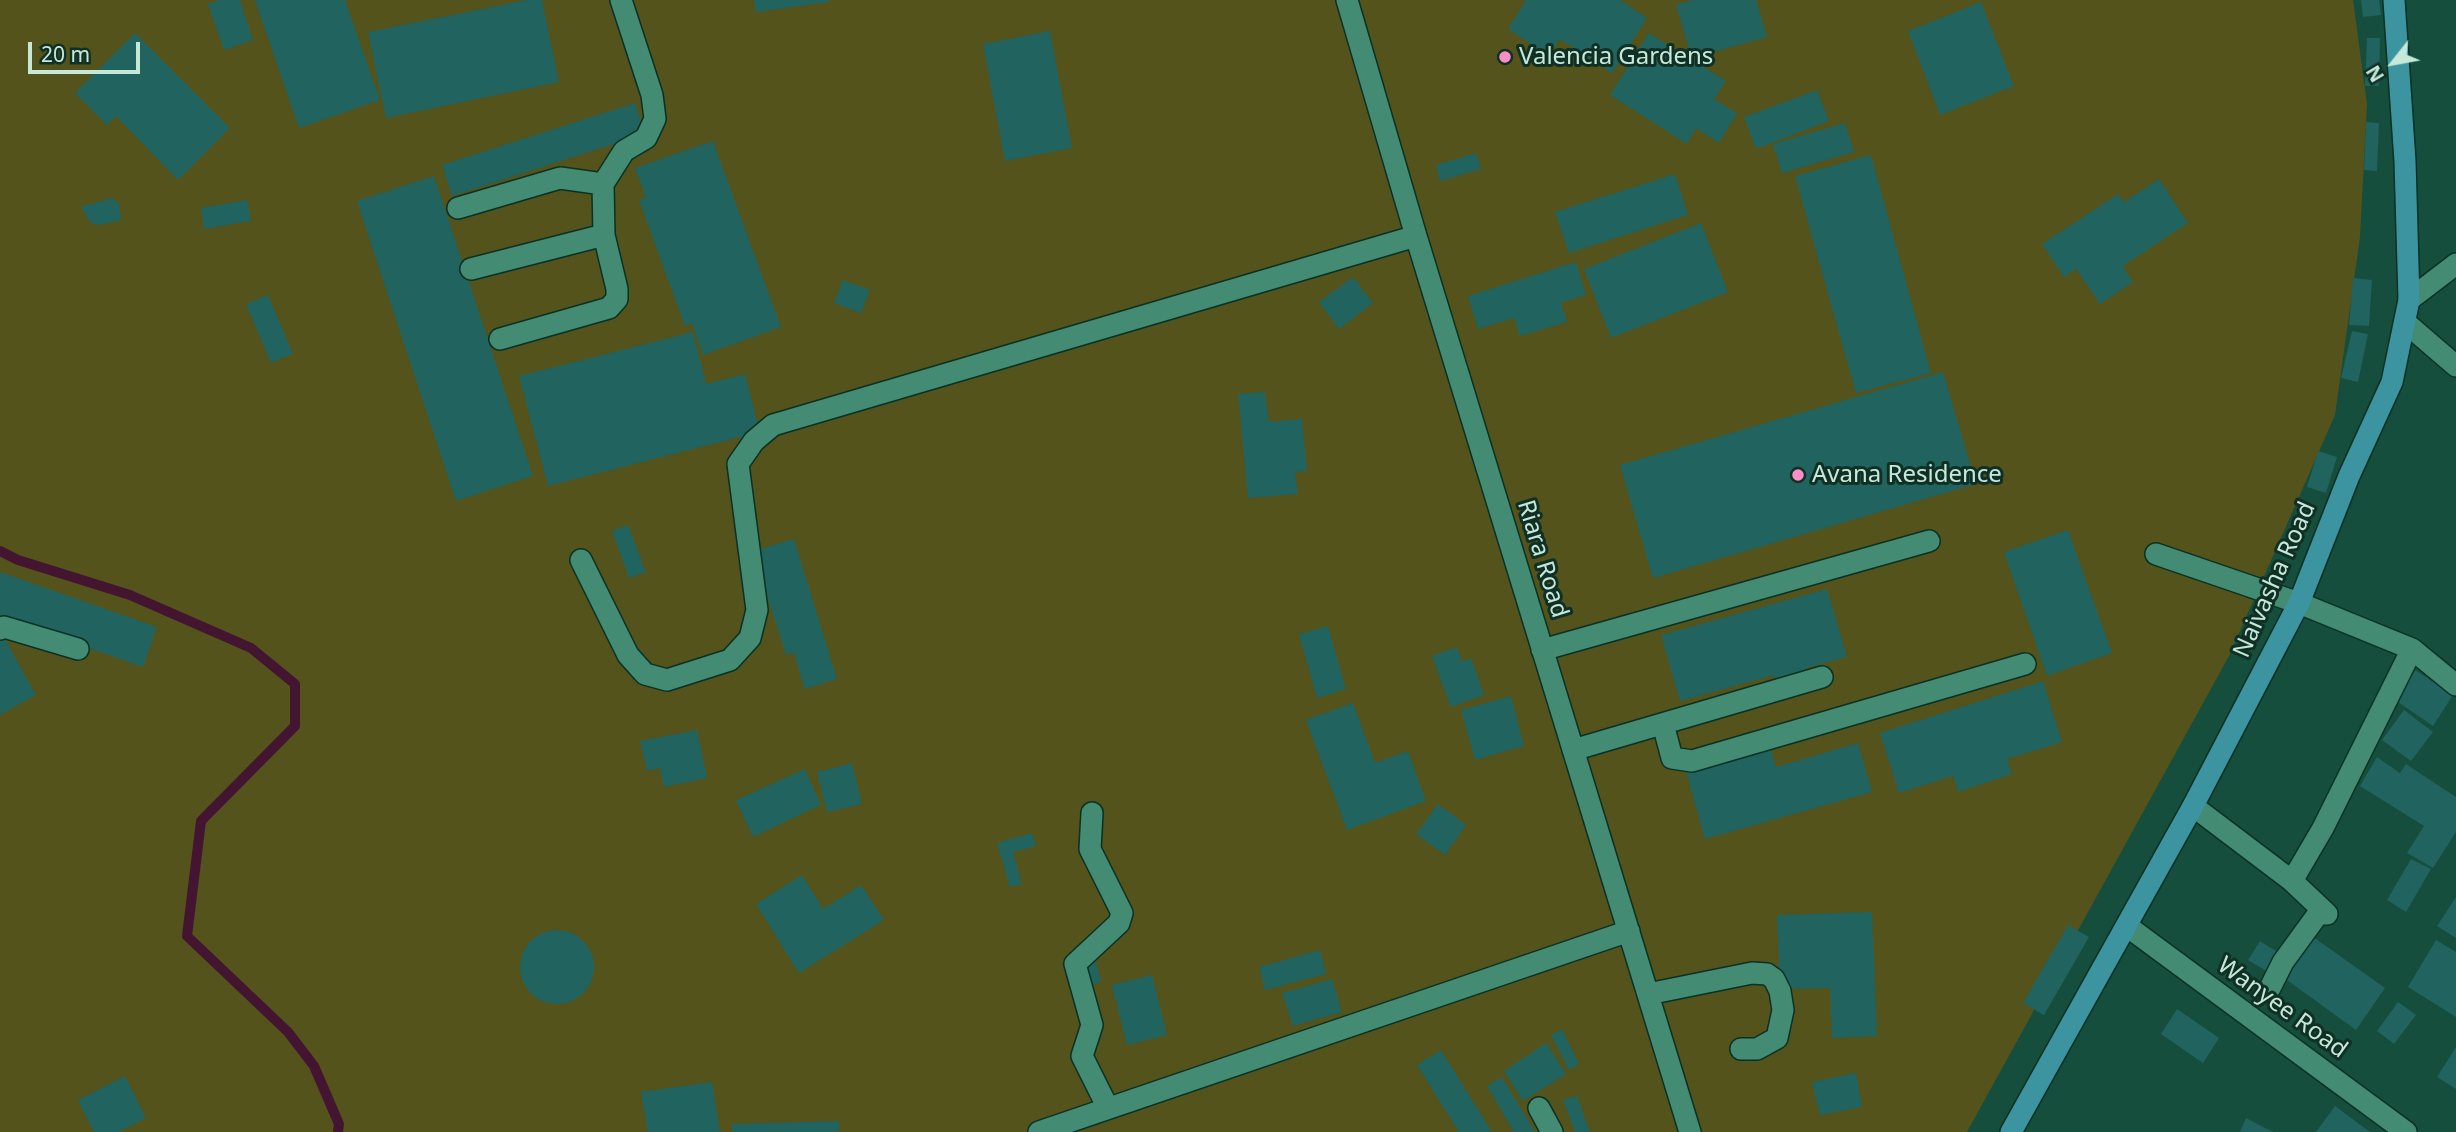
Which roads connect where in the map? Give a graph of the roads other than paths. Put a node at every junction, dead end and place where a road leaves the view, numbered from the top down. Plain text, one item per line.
1 (621, 0) edge
2 (1347, 0) edge
3 (2394, 0) edge
4 (603, 184) junction
5 (458, 208) dead end
6 (604, 235) junction
7 (1416, 236) junction
8 (2456, 264) edge
9 (471, 269) dead end
10 (2409, 300) junction
11 (2406, 324) junction
12 (500, 339) dead end
13 (2456, 366) edge
14 (1929, 541) dead end
15 (2156, 554) dead end
16 (581, 560) dead end
17 (2299, 603) junction
18 (0, 629) edge
19 (78, 649) dead end
20 (2412, 649) junction
21 (1542, 650) junction
22 (2025, 664) dead end
23 (1822, 677) dead end
24 (2456, 685) edge
25 (1663, 724) junction
26 (1573, 750) junction
27 (2193, 806) junction
28 (1091, 813) dead end
29 (2292, 881) junction
30 (2127, 926) junction
31 (1629, 931) junction
32 (2270, 988) dead end
33 (1648, 994) junction
34 (1741, 1049) dead end
35 (1108, 1108) junction
36 (1538, 1108) dead end
37 (1038, 1132) edge
38 (1552, 1132) edge
39 (1690, 1132) edge
40 (2011, 1132) edge
41 (2406, 1132) edge

1 - 4 street
2 - 7 street, Riara Road
3 - 10 main road, Naivasha Road
4 - 5 street
4 - 6 street
6 - 9 street
6 - 12 street
7 - 16 street
7 - 21 street, Riara Road
8 - 10 street
10 - 11 main road, Naivasha Road
11 - 13 street
11 - 17 main road, Naivasha Road
14 - 21 street
15 - 17 street
17 - 20 street
17 - 27 main road, Naivasha Road
18 - 19 street
20 - 24 street
20 - 29 street
21 - 26 street, Riara Road
22 - 25 street
23 - 25 street
25 - 26 street
26 - 31 street, Riara Road
27 - 29 street
27 - 30 main road, Naivasha Road
28 - 35 street
29 - 32 street
30 - 40 main road, Naivasha Road
30 - 41 street, Wanyee Road
31 - 33 street, Riara Road
31 - 35 street
33 - 34 street
33 - 39 street, Riara Road
35 - 37 street
36 - 38 street

